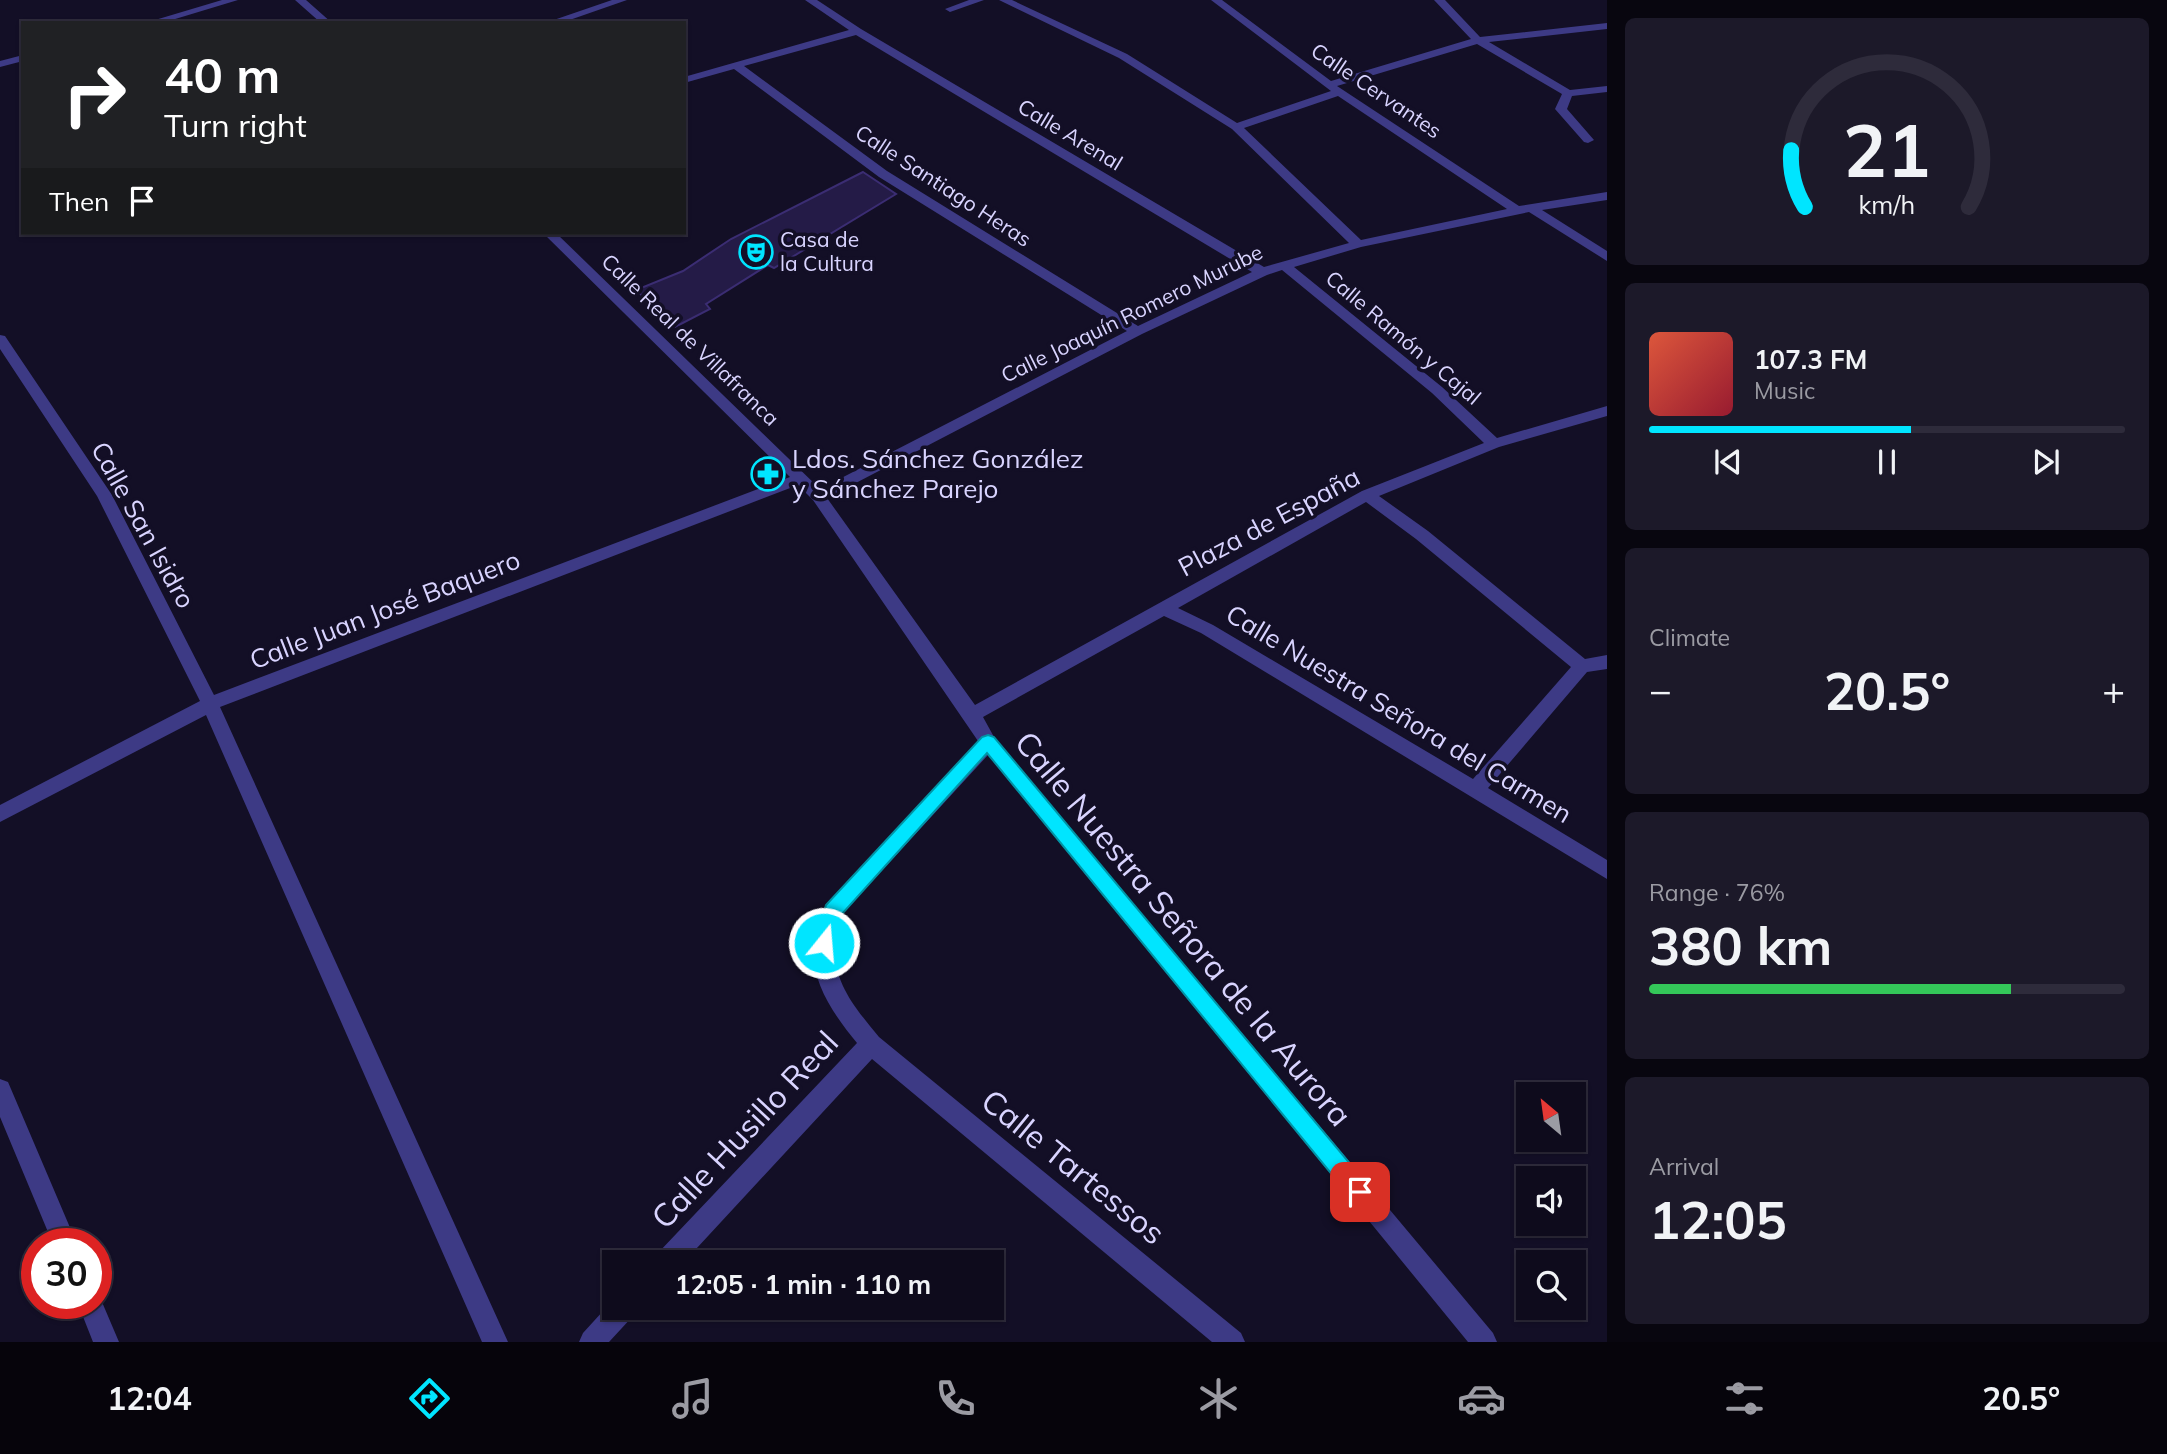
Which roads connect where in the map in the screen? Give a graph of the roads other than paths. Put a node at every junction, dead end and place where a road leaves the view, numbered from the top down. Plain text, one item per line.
1 (233, 0) edge
2 (300, 0) edge
3 (622, 0) edge
4 (810, 0) edge
5 (979, 0) edge
6 (1004, 0) edge
7 (1216, 0) edge
8 (1439, 0) edge
9 (950, 9) dead end
10 (157, 21) edge
11 (325, 21) edge
12 (556, 21) edge
13 (1607, 26) edge
14 (857, 31) junction
15 (1478, 40) junction
16 (21, 59) edge
17 (0, 64) edge
18 (736, 65) junction
19 (686, 79) edge
20 (1334, 89) junction
21 (1607, 89) edge
22 (1568, 93) junction
23 (1236, 127) junction
24 (1588, 140) dead end
25 (1607, 196) edge
26 (1524, 209) junction
27 (551, 235) edge
28 (1358, 244) junction
29 (1607, 257) edge
30 (1284, 265) junction
31 (1262, 272) junction
32 (1137, 331) junction
33 (0, 339) edge
34 (1607, 411) edge
35 (1494, 444) junction
36 (800, 479) junction
37 (1367, 495) junction
38 (818, 496) junction
39 (1162, 608) junction
40 (1607, 663) edge
41 (1582, 666) junction
42 (211, 704) junction
43 (972, 715) junction
44 (988, 742) junction
45 (1474, 791) junction
46 (0, 814) edge
47 (1607, 870) edge
48 (871, 1044) junction
49 (0, 1090) edge
50 (58, 1228) edge
51 (678, 1250) edge
52 (97, 1319) edge
53 (613, 1320) edge
54 (107, 1342) edge
55 (495, 1342) edge
56 (592, 1342) edge
57 (1232, 1342) edge
58 (1483, 1342) edge

1 - 10 street
2 - 11 street
3 - 12 street
4 - 14 street, Calle Arenal
5 - 9 street
6 - 23 street
7 - 20 street, Calle Cervantes
8 - 15 street
13 - 15 street
14 - 18 street
14 - 31 street, Calle Arenal
15 - 20 street
15 - 22 street
16 - 17 street
18 - 19 street
18 - 32 street, Calle Santiago Heras
20 - 23 street
20 - 26 street, Calle Cervantes
21 - 22 street
22 - 24 street
23 - 28 street
25 - 26 street, Calle Joaquín Romero Murube
26 - 28 street, Calle Joaquín Romero Murube
26 - 29 street, Calle Cervantes
27 - 36 street, Calle Real de Villafranca
28 - 30 street, Calle Joaquín Romero Murube
30 - 31 street, Calle Joaquín Romero Murube
30 - 35 street, Calle Ramón y Cajal
31 - 32 street, Calle Joaquín Romero Murube
32 - 38 street, Calle Joaquín Romero Murube
33 - 42 street, Calle San Isidro
34 - 35 street, Plaza de España
35 - 37 street, Plaza de España
36 - 38 street, Calle Real de Villafranca
36 - 42 street, Calle Juan José Baquero
37 - 39 street, Plaza de España
37 - 41 street
38 - 43 street
39 - 43 street, Plaza de España
39 - 45 street, Calle Nuestra Señora del Carmen
40 - 41 street
41 - 45 street
42 - 46 street, Calle Juan José Baquero
42 - 55 street, Calle San Isidro
43 - 44 street, Calle Nuestra Señora de la Aurora
44 - 48 street, Calle Husillo Real
44 - 58 street, Calle Nuestra Señora de la Aurora
45 - 47 street, Calle Nuestra Señora del Carmen
48 - 51 street, Calle Husillo Real
48 - 57 street, Calle Tartessos
49 - 50 street
52 - 54 street
53 - 56 street

